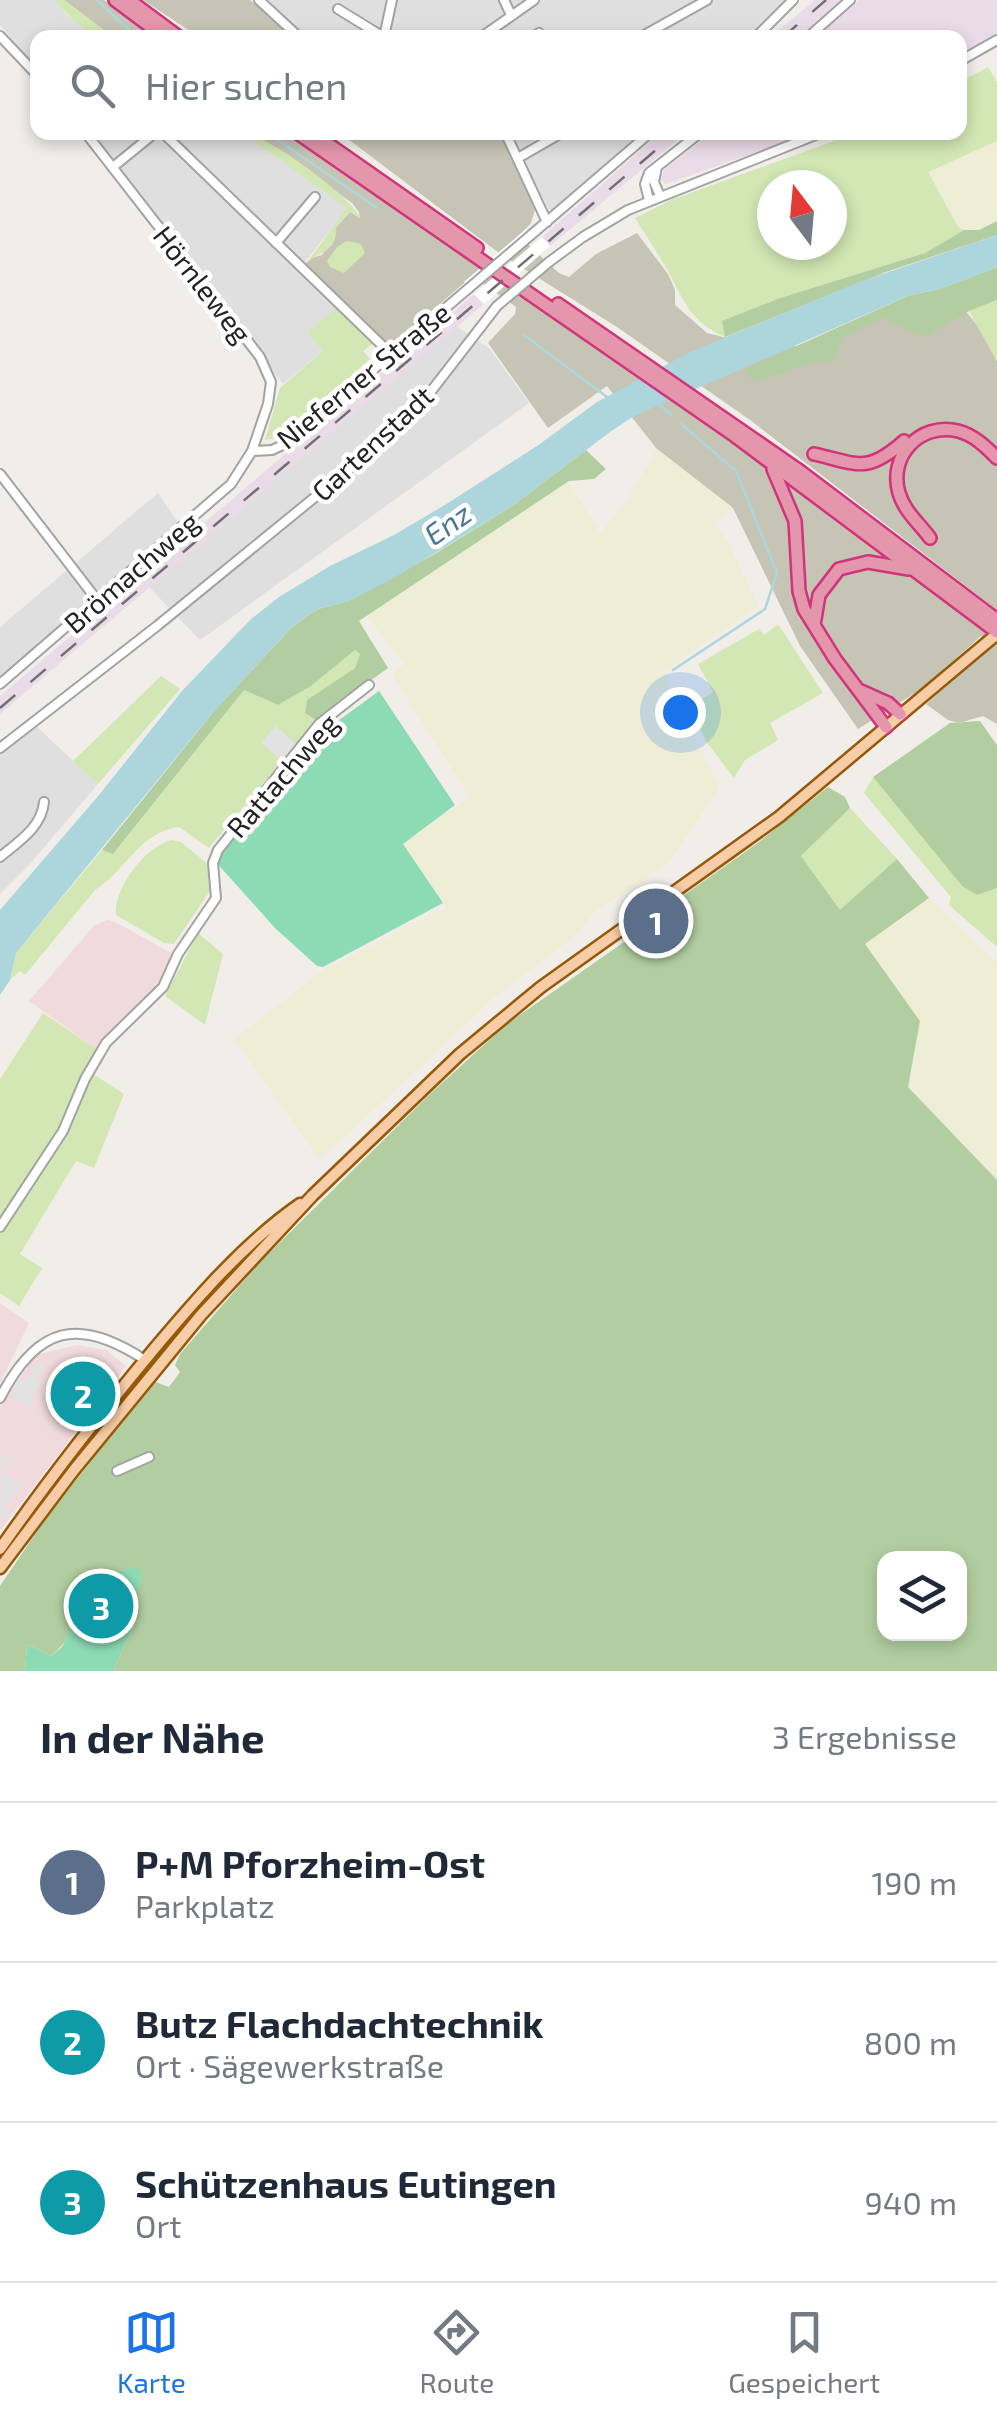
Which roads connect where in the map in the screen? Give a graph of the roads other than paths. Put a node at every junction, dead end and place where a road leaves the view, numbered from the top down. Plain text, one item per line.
1 (116, 0) edge
2 (130, 0) edge
3 (259, 0) edge
4 (392, 0) edge
5 (504, 0) edge
6 (534, 0) edge
7 (707, 0) edge
8 (792, 0) edge
9 (850, 0) edge
10 (338, 10) dead end
11 (511, 15) junction
12 (155, 30) edge
13 (169, 30) edge
14 (291, 30) edge
15 (372, 30) edge
16 (386, 30) edge
17 (491, 30) edge
18 (654, 30) edge
19 (762, 30) edge
20 (816, 30) edge
21 (0, 36) edge
22 (997, 40) edge
23 (967, 57) edge
24 (30, 68) edge
25 (91, 140) edge
26 (148, 140) edge
27 (167, 140) edge
28 (308, 140) edge
29 (322, 140) edge
30 (509, 140) edge
31 (549, 140) edge
32 (642, 140) edge
33 (691, 140) edge
34 (803, 140) edge
35 (518, 158) junction
36 (657, 166) junction
37 (113, 167) junction
38 (660, 196) junction
39 (315, 197) dead end
40 (649, 200) junction
41 (547, 222) junction
42 (276, 243) junction
43 (391, 354) junction
44 (635, 361) junction
45 (737, 432) junction
46 (997, 448) edge
47 (252, 451) junction
48 (814, 454) dead end
49 (997, 458) edge
50 (772, 465) junction
51 (0, 474) edge
52 (930, 538) dead end
53 (916, 570) junction
54 (97, 600) junction
55 (991, 622) edge
56 (814, 625) junction
57 (997, 633) edge
58 (0, 684) edge
59 (369, 686) dead end
60 (856, 688) junction
61 (904, 711) junction
62 (886, 727) junction
63 (0, 748) edge
64 (44, 802) dead end
65 (0, 857) edge
66 (313, 1195) junction
67 (0, 1227) edge
68 (162, 1339) junction
69 (128, 1349) junction
70 (145, 1360) junction
71 (155, 1368) junction
72 (0, 1398) edge
73 (148, 1458) dead end
74 (117, 1471) dead end
75 (0, 1549) edge
76 (0, 1568) edge

1 - 12 highway
2 - 13 highway
3 - 14 street
4 - 16 street
5 - 11 street
6 - 11 street
7 - 18 street
8 - 19 street
9 - 20 street
10 - 15 street
11 - 17 street
21 - 24 street
22 - 23 street
25 - 37 street, Hörnleweg
26 - 37 street
27 - 42 street
28 - 44 highway
29 - 44 highway
30 - 35 street
31 - 35 street
32 - 41 street, Nieferner Straße
33 - 36 street
34 - 38 street, Gartenstadt
35 - 41 street
36 - 38 street
36 - 40 street
37 - 47 street, Hörnleweg
38 - 40 street, Gartenstadt
39 - 42 street
40 - 63 street, Gartenstadt, bridge
41 - 43 street, Nieferner Straße, bridge
42 - 43 street
43 - 47 street, Nieferner Straße
44 - 45 highway
45 - 50 highway
45 - 55 highway
46 - 48 highway
47 - 54 street, Brömachweg
49 - 52 highway
50 - 53 highway
50 - 56 highway
51 - 54 street
53 - 55 highway
53 - 56 highway
54 - 58 street, Brömachweg
55 - 57 highway
56 - 60 highway
57 - 61 main road
59 - 67 street, Rattachweg
60 - 61 highway
60 - 62 highway
61 - 62 main road
62 - 66 main road
64 - 65 street
66 - 68 main road
66 - 71 main road
68 - 69 street
68 - 70 main road
69 - 70 street
69 - 72 street
70 - 71 main road
70 - 75 main road
71 - 76 main road
73 - 74 street

